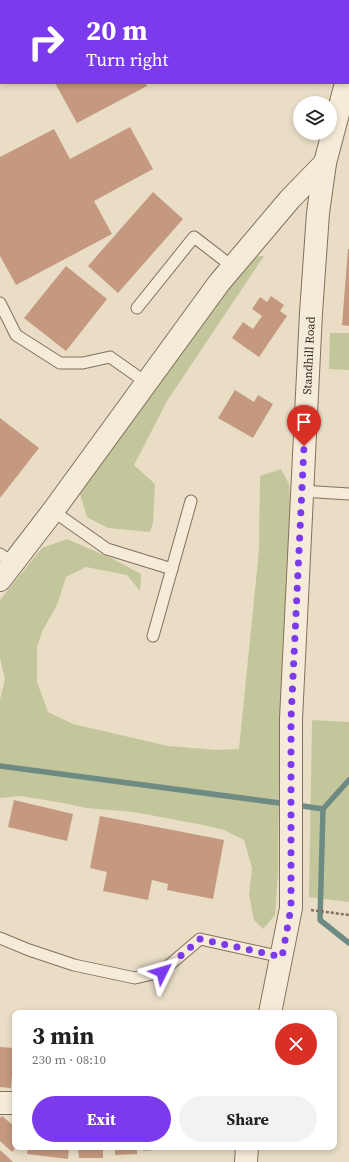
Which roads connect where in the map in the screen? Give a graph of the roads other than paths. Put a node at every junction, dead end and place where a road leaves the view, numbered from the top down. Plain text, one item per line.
1 (347, 85) edge
2 (325, 163) junction
3 (233, 267) junction
4 (0, 303) edge
5 (137, 308) dead end
6 (146, 383) junction
7 (302, 491) junction
8 (349, 494) edge
9 (191, 501) dead end
10 (53, 511) junction
11 (7, 558) edge
12 (172, 569) junction
13 (0, 580) edge
14 (153, 636) dead end
15 (0, 938) edge
16 (282, 957) junction
17 (271, 1010) edge
18 (0, 1103) edge
19 (12, 1104) edge
20 (247, 1150) edge
21 (246, 1162) edge

1 - 2 street, Standhill Road
2 - 3 street
2 - 7 street, Standhill Road
3 - 5 lane
3 - 6 street
4 - 6 lane
6 - 10 street
7 - 8 lane
7 - 16 street, Standhill Road
9 - 12 lane
10 - 11 street
10 - 12 lane
11 - 13 street
12 - 14 lane
15 - 16 lane
16 - 17 street, Standhill Road
18 - 19 street
20 - 21 street

